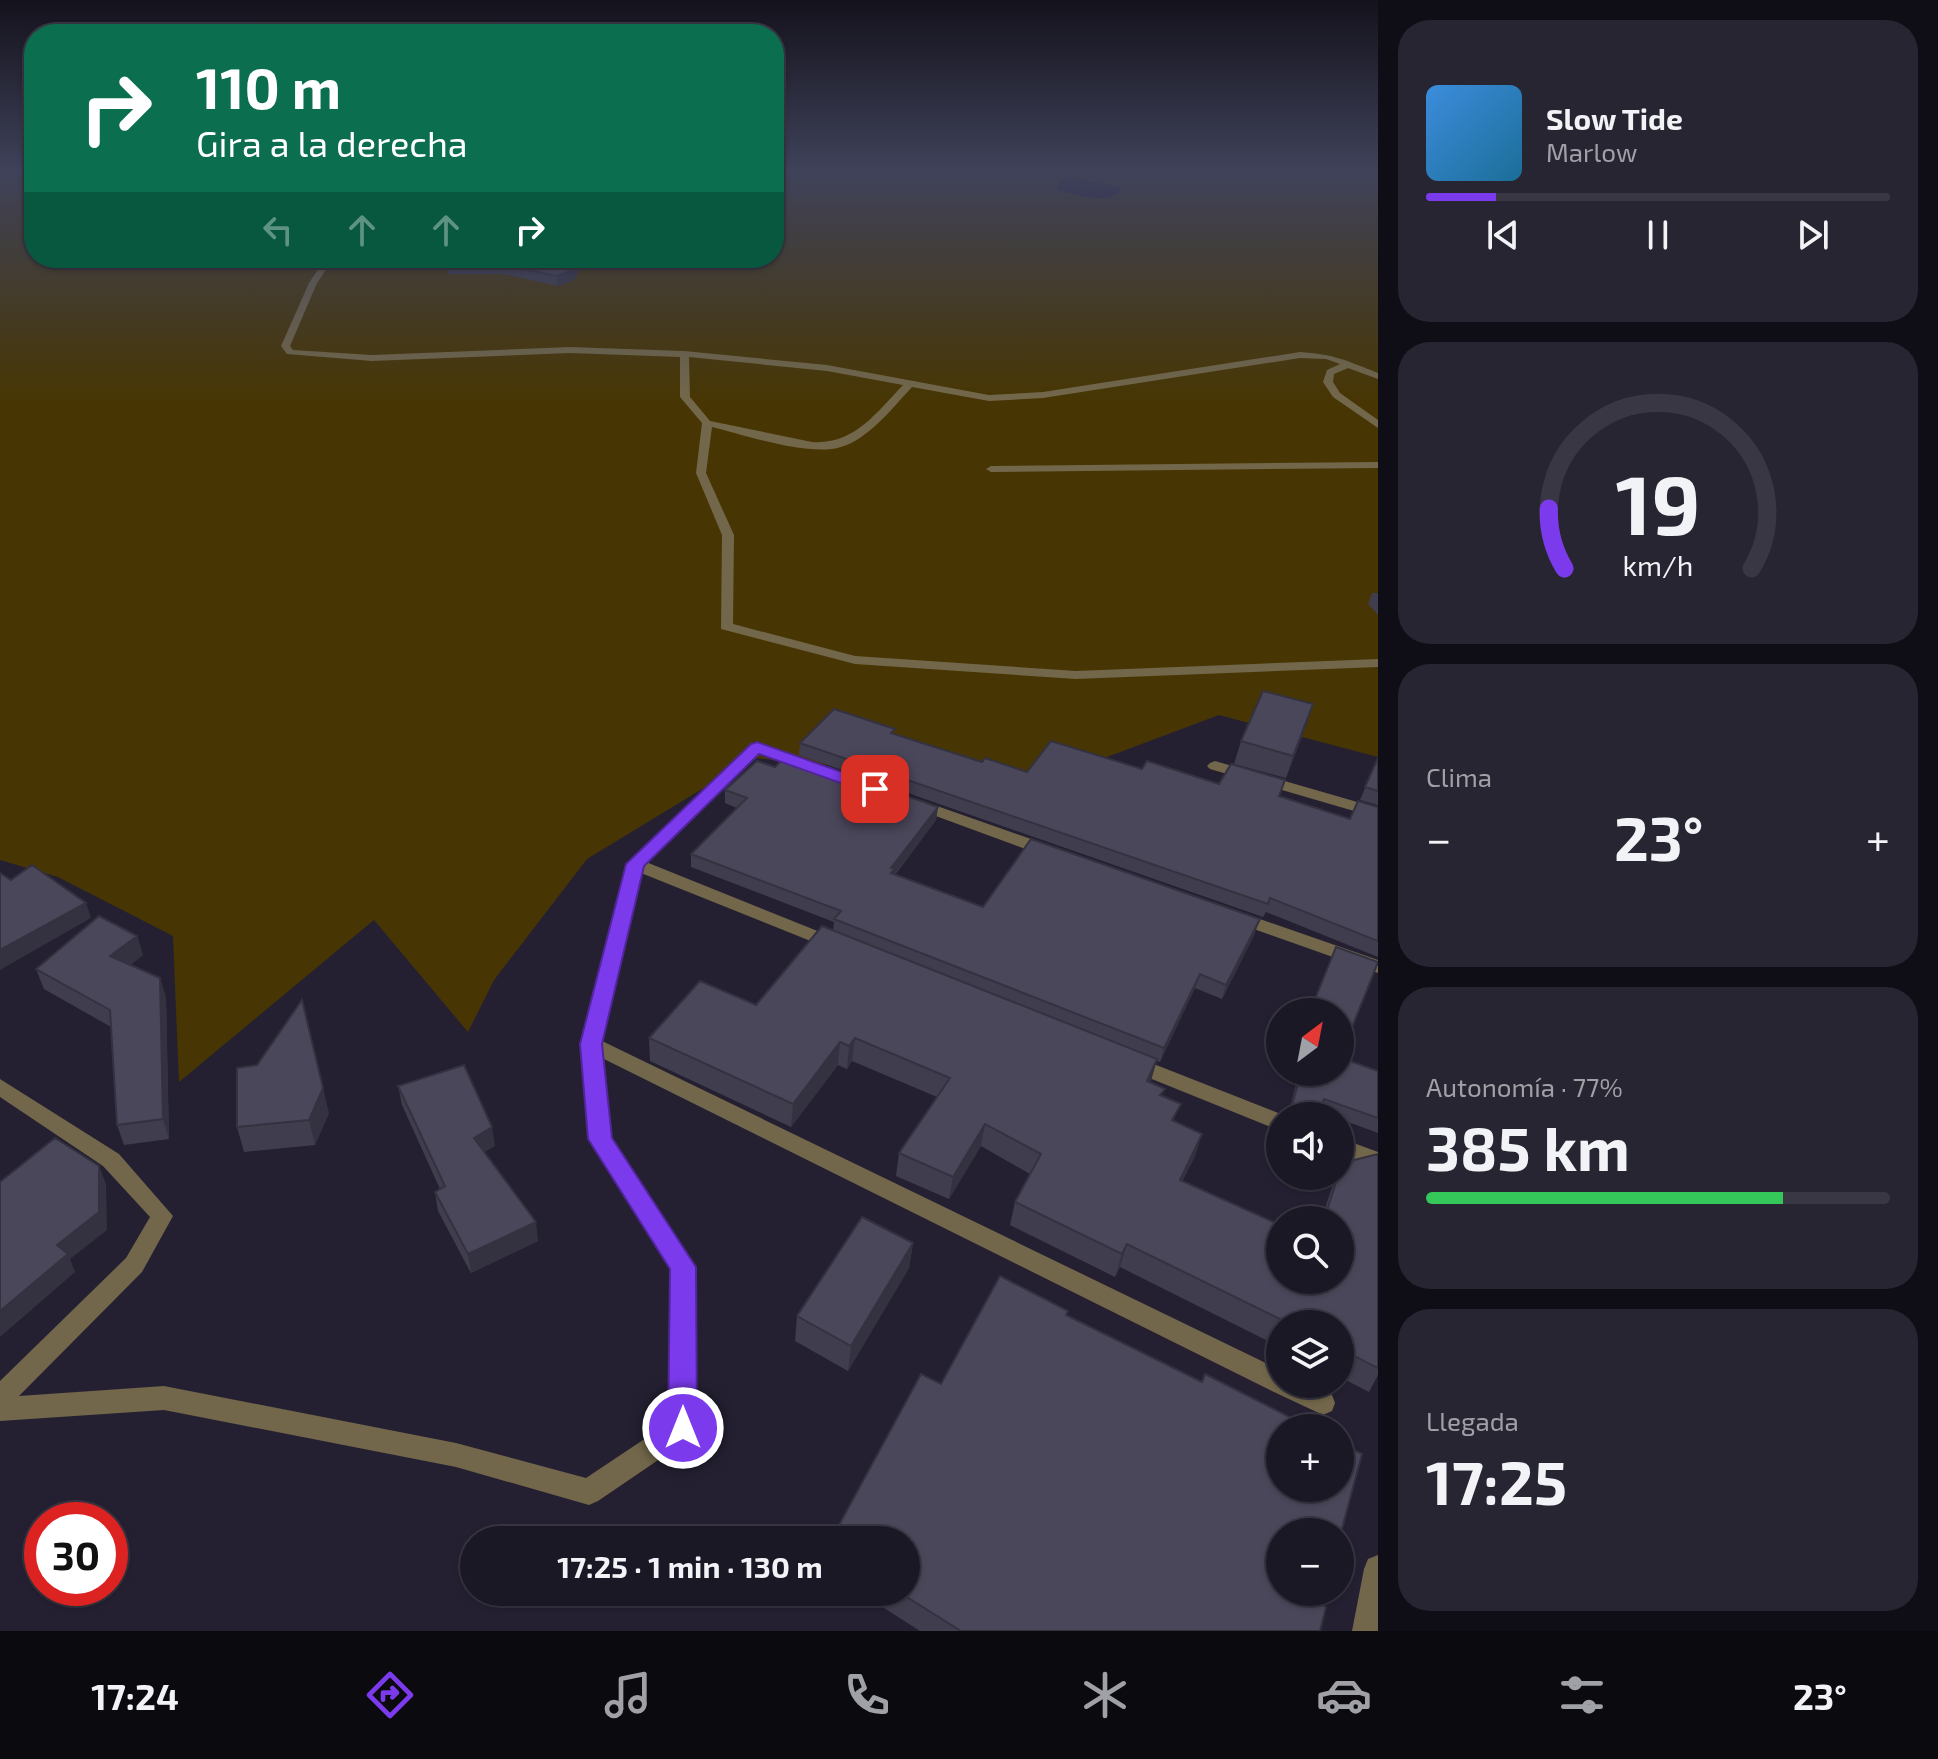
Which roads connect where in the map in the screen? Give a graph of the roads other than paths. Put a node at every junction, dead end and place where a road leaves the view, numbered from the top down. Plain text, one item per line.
1 (323, 268) edge
2 (684, 354) junction
3 (1349, 364) junction
4 (1378, 376) edge
5 (909, 384) junction
6 (707, 423) junction
7 (1378, 425) edge
8 (1378, 465) edge
9 (991, 469) dead end
10 (1378, 663) edge
11 (1215, 766) dead end
12 (816, 769) edge
13 (905, 800) edge
14 (1378, 813) edge
15 (1067, 858) edge
16 (635, 864) junction
17 (1215, 910) edge
18 (855, 952) edge
19 (1378, 967) edge
20 (591, 1044) junction
21 (1119, 1057) edge
22 (0, 1087) edge
23 (1266, 1116) edge
24 (1354, 1152) edge
25 (1378, 1161) edge
26 (1266, 1375) edge
27 (0, 1398) edge
28 (1313, 1398) edge
29 (1323, 1403) dead end
30 (0, 1409) edge
31 (1378, 1569) edge
32 (1366, 1631) edge

1 - 2 street
2 - 5 street
2 - 6 street
3 - 4 street
3 - 5 street
3 - 7 street
5 - 6 street
6 - 10 street
8 - 9 street
11 - 14 street
12 - 16 street
13 - 15 street
16 - 18 street
16 - 20 street
17 - 19 street
20 - 26 street
20 - 30 street
21 - 23 street
22 - 27 street
24 - 25 street
28 - 29 street
31 - 32 street

